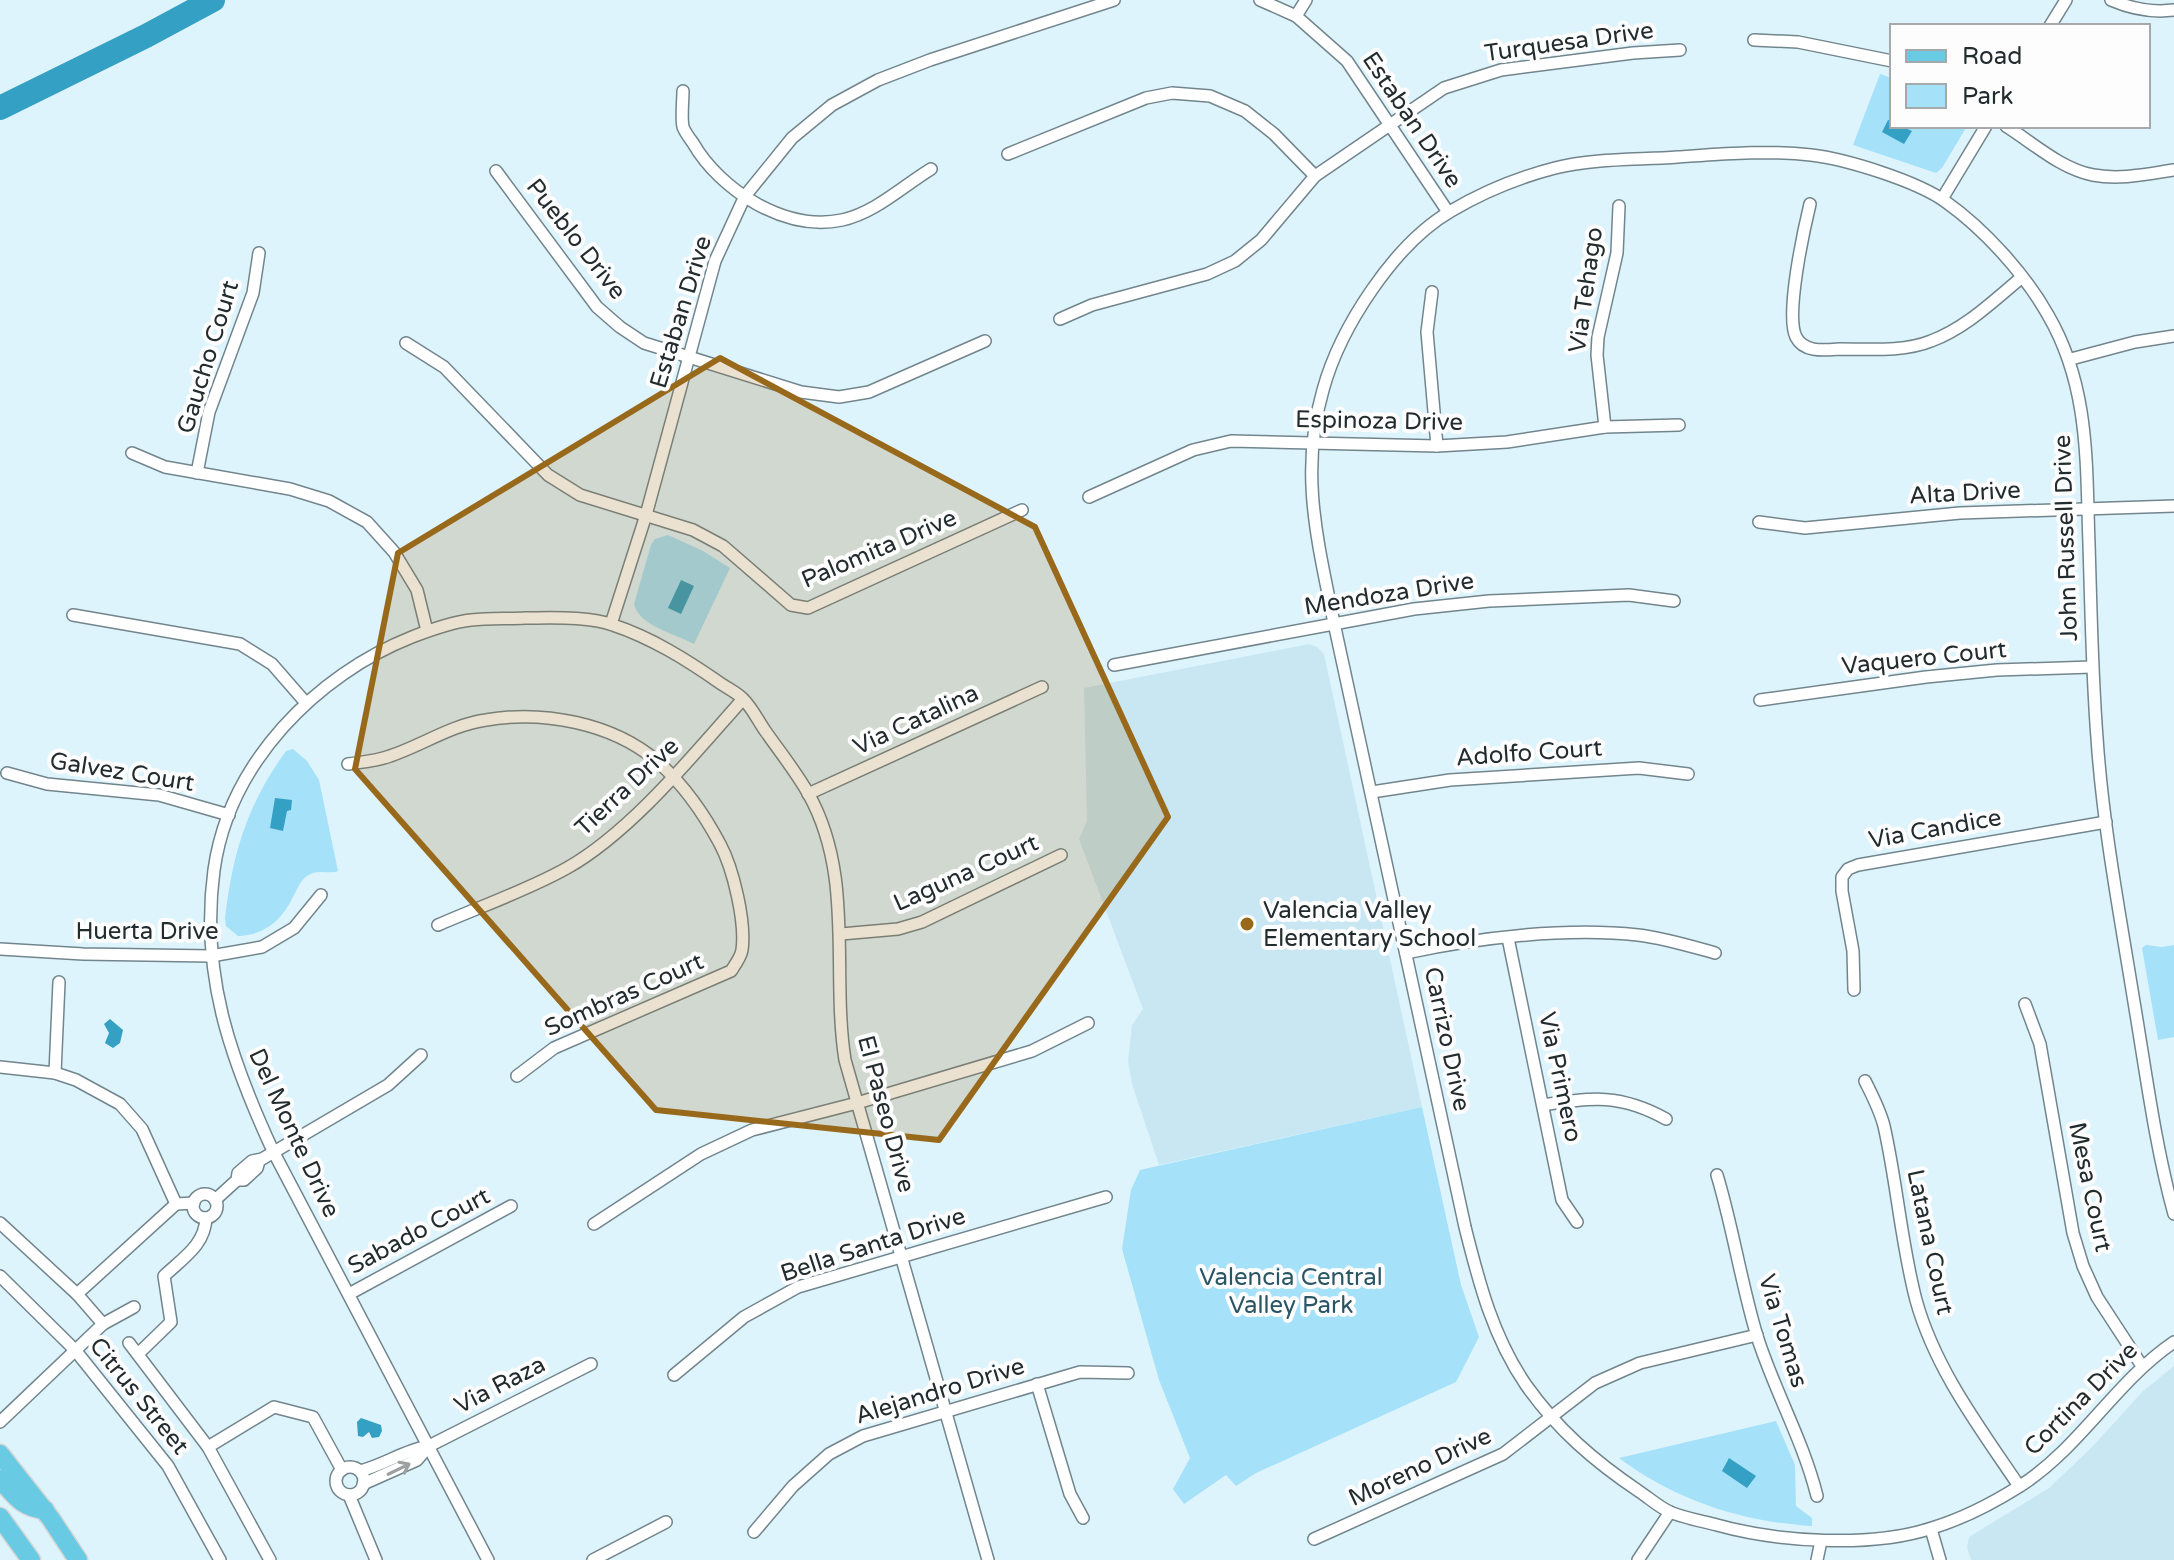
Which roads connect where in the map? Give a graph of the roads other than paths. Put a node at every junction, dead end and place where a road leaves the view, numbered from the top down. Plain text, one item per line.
1 (1114, 0) edge
2 (1260, 0) edge
3 (1306, 0) edge
4 (2066, 0) edge
5 (2111, 0) edge
6 (2174, 10) edge
7 (1296, 16) junction
8 (2051, 24) edge
9 (1754, 40) dead end
10 (1680, 50) dead end
11 (1890, 61) edge
12 (683, 91) dead end
13 (1390, 125) junction
14 (1985, 128) edge
15 (2009, 128) edge
16 (1008, 154) dead end
17 (1559, 166) joint
18 (931, 169) dead end
19 (2174, 170) edge
20 (496, 171) dead end
21 (1315, 176) junction
22 (745, 196) junction
23 (1942, 199) junction
24 (1810, 204) dead end
25 (1619, 206) dead end
26 (1448, 212) junction
27 (259, 253) dead end
28 (2021, 278) junction
29 (1432, 292) dead end
30 (1060, 319) dead end
31 (2174, 336) edge
32 (985, 341) dead end
33 (406, 343) dead end
34 (687, 359) junction
35 (2071, 359) junction
36 (1679, 425) dead end
37 (1605, 427) junction
38 (1311, 442) junction
39 (1437, 446) junction
40 (132, 453) dead end
41 (197, 473) junction
42 (1089, 497) dead end
43 (2174, 506) edge
44 (2088, 509) junction
45 (1022, 510) dead end
46 (646, 515) junction
47 (1759, 522) dead end
48 (1674, 601) dead end
49 (73, 615) dead end
50 (1334, 623) junction
51 (611, 624) junction
52 (427, 631) junction
53 (1114, 665) dead end
54 (2092, 667) junction
55 (1042, 687) dead end
56 (743, 699) junction
57 (1760, 700) dead end
58 (306, 703) junction
59 (348, 764) dead end
60 (7, 773) dead end
61 (1688, 774) dead end
62 (673, 778) junction
63 (1372, 792) junction
64 (808, 794) junction
65 (229, 815) junction
66 (2106, 822) junction
67 (1061, 855) dead end
68 (321, 895) dead end
69 (438, 925) dead end
70 (841, 934) junction
71 (1508, 938) junction
72 (0, 949) edge
73 (1406, 953) junction
74 (1715, 953) dead end
75 (211, 956) junction
76 (59, 982) dead end
77 (1854, 990) dead end
78 (2025, 1004) dead end
79 (1088, 1023) dead end
80 (421, 1055) dead end
81 (0, 1067) edge
82 (55, 1073) junction
83 (517, 1076) dead end
84 (1865, 1081) dead end
85 (857, 1103) junction
86 (1543, 1105) junction
87 (1666, 1119) dead end
88 (273, 1151) junction
89 (1717, 1175) dead end
90 (1106, 1197) dead end
91 (215, 1200) junction
92 (194, 1203) junction
93 (176, 1204) junction
94 (511, 1206) dead end
95 (2174, 1214) edge
96 (206, 1218) junction
97 (1577, 1222) dead end
98 (0, 1223) edge
99 (594, 1224) dead end
100 (902, 1257) junction
101 (0, 1276) edge
102 (77, 1294) junction
103 (349, 1294) junction
104 (134, 1307) dead end
105 (103, 1324) junction
106 (1757, 1335) junction
107 (2174, 1342) edge
108 (129, 1343) dead end
109 (75, 1350) junction
110 (138, 1354) junction
111 (591, 1364) dead end
112 (2142, 1366) junction
113 (1128, 1373) dead end
114 (674, 1375) dead end
115 (1037, 1384) junction
116 (944, 1410) junction
117 (1551, 1417) junction
118 (0, 1422) edge
119 (429, 1446) junction
120 (208, 1447) junction
121 (0, 1454) edge
122 (342, 1470) junction
123 (360, 1471) junction
124 (0, 1479) edge
125 (363, 1484) junction
126 (2019, 1486) junction
127 (349, 1495) junction
128 (1817, 1496) dead end
129 (45, 1510) junction
130 (1670, 1512) junction
131 (0, 1517) edge
132 (1083, 1518) dead end
133 (666, 1522) dead end
134 (1931, 1529) junction
135 (754, 1532) dead end
136 (1314, 1539) dead end
137 (1821, 1541) junction
138 (31, 1560) edge
139 (78, 1560) edge
140 (220, 1560) edge
141 (270, 1560) edge
142 (376, 1560) edge
143 (488, 1560) edge
144 (593, 1560) edge
145 (988, 1560) edge
146 (1638, 1560) edge
147 (1817, 1560) edge
148 (1940, 1560) edge

1 - 22 street, Estaban Drive
2 - 7 street, Estaban Drive
3 - 7 street
4 - 8 street
5 - 6 street
7 - 13 street, Estaban Drive
9 - 11 street
10 - 13 street, Turquesa Drive
12 - 22 street
13 - 21 street, Turquesa Drive
13 - 26 street, Estaban Drive
14 - 23 street
15 - 19 street
16 - 21 street
17 - 23 street, John Russell Drive
17 - 26 street, Carrizo Drive
18 - 22 street
20 - 34 street, Pueblo Drive
21 - 30 street, Turquesa Drive
22 - 34 street, Estaban Drive
23 - 28 street, John Russell Drive
24 - 28 street
25 - 37 street, Via Tehago
26 - 38 street, Carrizo Drive
27 - 41 street, Gaucho Court
28 - 35 street, John Russell Drive
29 - 39 street
31 - 35 street
32 - 34 street, Pueblo Drive
33 - 46 street, Palomita Drive
34 - 46 street, Estaban Drive
35 - 44 street, John Russell Drive
36 - 37 street, Espinoza Drive
37 - 39 street, Espinoza Drive
38 - 39 street, Espinoza Drive
38 - 42 street, Espinoza Drive
38 - 50 street, Carrizo Drive
40 - 41 street
41 - 52 street
43 - 44 street, Alta Drive
44 - 47 street, Alta Drive
44 - 54 street, John Russell Drive
45 - 46 street, Palomita Drive
46 - 51 street, Estaban Drive
48 - 50 street, Mendoza Drive
49 - 58 street
50 - 53 street, Mendoza Drive
50 - 63 street, Carrizo Drive
51 - 52 street, Del Monte Drive
51 - 56 street, El Paseo Drive
52 - 58 street, Del Monte Drive
54 - 57 street, Vaquero Court
54 - 66 street, John Russell Drive
55 - 64 street, Via Catalina
56 - 62 street, Tierra Drive
56 - 64 street, El Paseo Drive
58 - 65 street, Del Monte Drive
59 - 62 street, Sombras Court
60 - 65 street, Galvez Court
61 - 63 street, Adolfo Court
62 - 69 street, Tierra Drive
62 - 83 street, Sombras Court
63 - 73 street, Carrizo Drive
64 - 70 street, El Paseo Drive
65 - 75 street, Del Monte Drive
66 - 77 street, Via Candice
66 - 95 street, John Russell Drive
67 - 70 street, Laguna Court
68 - 75 street, Huerta Drive
70 - 85 street, El Paseo Drive
71 - 73 street
71 - 74 street
71 - 86 street, Via Primero
72 - 75 street, Huerta Drive
73 - 117 street, Carrizo Drive
75 - 88 street, Del Monte Drive
76 - 82 street
78 - 112 street, Mesa Court
79 - 85 street
80 - 88 street
81 - 82 street
82 - 93 street
84 - 126 street, Latana Court
85 - 99 street
85 - 100 street, El Paseo Drive
86 - 87 street
86 - 97 street, Via Primero
88 - 91 street
88 - 103 street, Del Monte Drive
89 - 106 street, Via Tomas
90 - 100 street, Bella Santa Drive
91 - 92 street
91 - 96 street
92 - 93 street
92 - 96 street
93 - 102 street
94 - 103 street, Sabado Court
96 - 110 street
98 - 102 street
100 - 114 street, Bella Santa Drive
100 - 116 street, El Paseo Drive
101 - 109 street, Citrus Street
102 - 105 street
103 - 119 street, Del Monte Drive
104 - 105 street
105 - 109 street
106 - 117 street, Moreno Drive
106 - 128 street, Via Tomas
107 - 112 street, Cortina Drive
108 - 110 street
109 - 118 street
109 - 140 street, Citrus Street
110 - 120 street
111 - 119 street, Via Raza
112 - 126 street, Cortina Drive
113 - 115 street, Alejandro Drive
115 - 116 street, Alejandro Drive
115 - 132 street
116 - 135 street, Alejandro Drive
116 - 145 street, El Paseo Drive
117 - 130 street, Carrizo Drive
117 - 136 street, Moreno Drive
119 - 123 street, Via Raza
125 -> 119 street, Via Raza
119 - 143 street, Del Monte Drive
120 - 122 street
120 - 141 street
121 - 129 main road
122 - 123 street
122 - 127 street
123 - 125 street
124 - 129 main road
125 - 127 street
126 - 134 street, Cortina Drive
127 - 142 street
129 - 139 main road
130 - 137 street, Carrizo Drive
130 - 146 street
131 - 138 main road
133 - 144 street
134 - 137 street, Carrizo Drive
134 - 148 street
137 - 147 street

